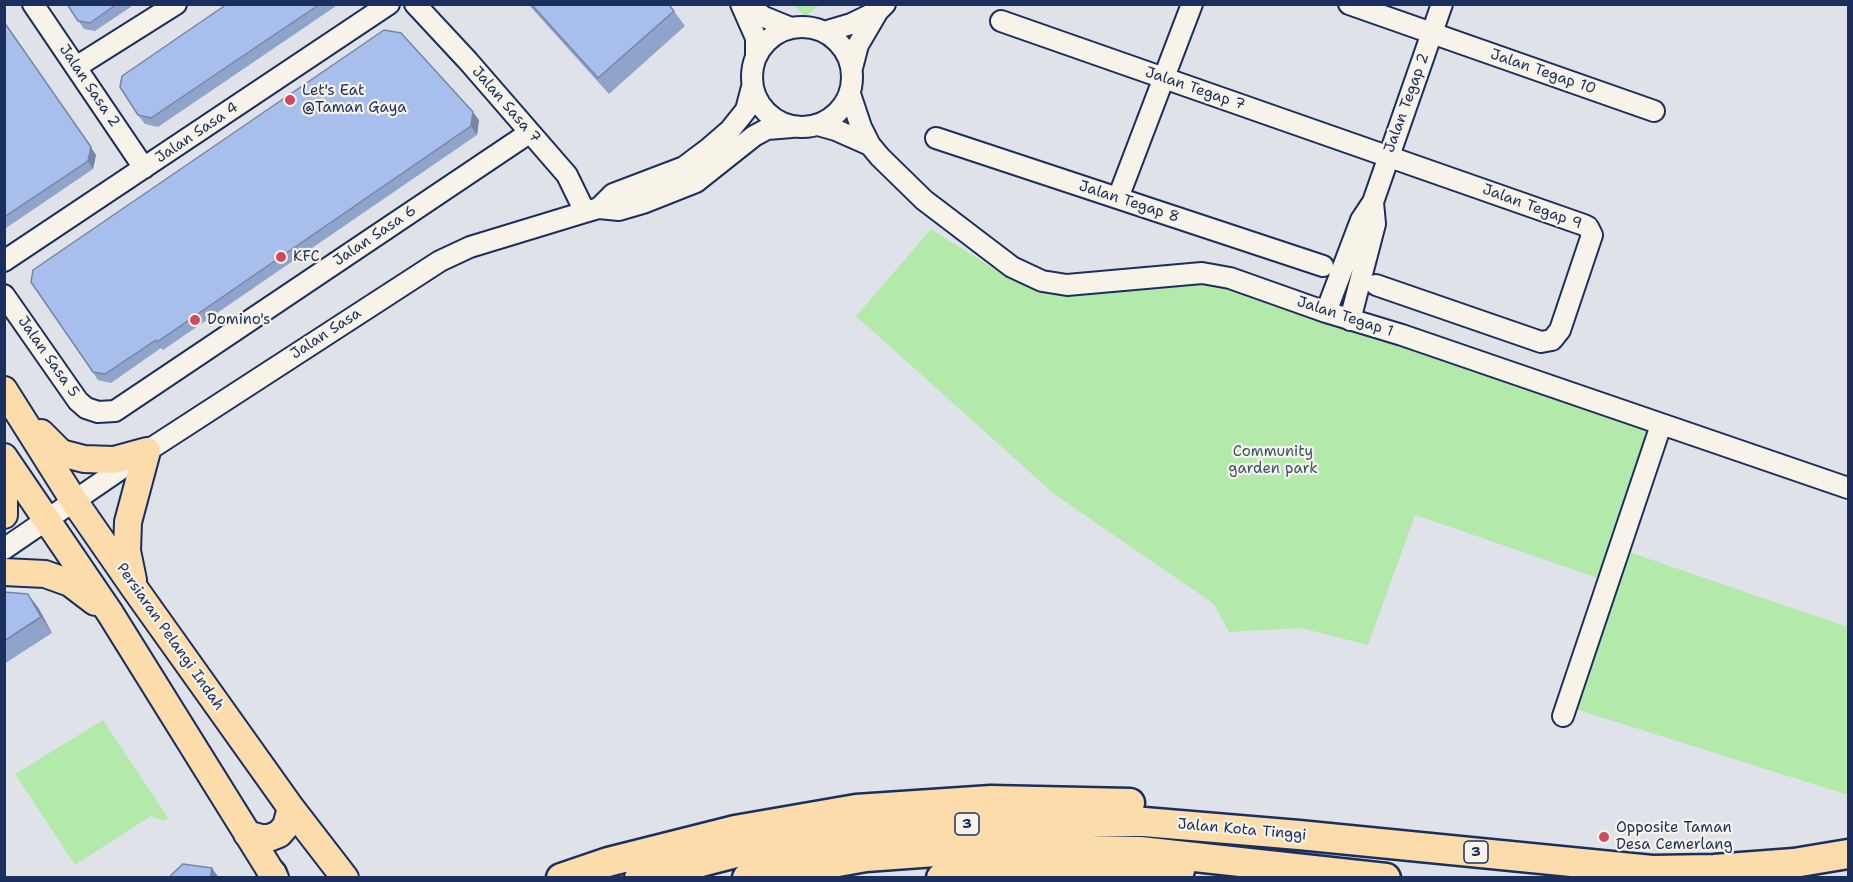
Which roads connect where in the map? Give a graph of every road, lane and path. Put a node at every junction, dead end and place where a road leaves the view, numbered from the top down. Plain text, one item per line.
1 (33, 4) edge
2 (176, 4) edge
3 (389, 4) edge
4 (416, 4) edge
5 (741, 4) edge
6 (746, 4) edge
7 (1192, 4) edge
8 (1349, 4) edge
9 (1442, 4) edge
10 (881, 8) edge
11 (1001, 21) dead end
12 (791, 28) junction
13 (824, 32) junction
14 (1432, 33) junction
15 (756, 57) junction
16 (76, 67) junction
17 (852, 68) junction
18 (1164, 78) junction
19 (752, 87) junction
20 (850, 94) junction
21 (1654, 111) dead end
22 (818, 125) junction
23 (792, 127) junction
24 (530, 133) junction
25 (936, 138) dead end
26 (870, 145) junction
27 (1388, 156) junction
28 (144, 168) junction
29 (1118, 198) junction
30 (1373, 202) junction
31 (592, 210) junction
32 (4, 261) edge
33 (1323, 266) dead end
34 (1376, 285) dead end
35 (4, 295) edge
36 (1326, 312) junction
37 (1350, 320) junction
38 (4, 390) edge
39 (19, 412) junction
40 (98, 412) joint
41 (1661, 425) junction
42 (147, 452) junction
43 (4, 458) edge
44 (1848, 488) edge
45 (4, 491) edge
46 (74, 501) junction
47 (4, 515) edge
48 (47, 520) junction
49 (4, 549) edge
50 (4, 572) edge
51 (135, 589) junction
52 (110, 613) junction
53 (1563, 716) dead end
54 (291, 808) junction
55 (247, 834) junction
56 (1299, 835) junction
57 (1848, 854) edge
58 (1287, 866) junction
59 (274, 876) edge
60 (345, 878) edge
61 (561, 878) edge
62 (639, 878) edge
63 (747, 878) edge
64 (941, 878) edge
65 (1386, 878) edge

1 - 16 street, Jalan Sasa 2
2 - 16 street
3 - 28 street, Jalan Sasa 4
4 - 24 street, Jalan Sasa 7
5 - 15 street
6 - 12 street
7 - 18 street
8 - 14 street, Jalan Tegap 10
9 - 14 street, Jalan Tegap 2
10 - 13 street
10 - 17 street
11 - 18 street, Jalan Tegap 7
12 - 13 street
12 - 15 street
13 - 17 street
14 - 21 street, Jalan Tegap 10
14 - 27 street, Jalan Tegap 2
15 - 19 street
16 - 28 street, Jalan Sasa 2
17 - 20 street
18 - 27 street, Jalan Tegap 7
18 - 29 street
19 - 23 street
19 - 31 street, Jalan Sasa
20 - 22 street
20 - 26 street, Jalan Tegap 1
22 - 23 street
22 - 26 street, Jalan Tegap 1
23 - 31 street, Jalan Sasa
24 - 31 street, Jalan Sasa 7
24 - 40 street, Jalan Sasa 6
25 - 29 street, Jalan Tegap 8
26 - 36 street, Jalan Tegap 1
27 - 30 street, Jalan Tegap 2
27 - 34 street, Jalan Tegap 9
28 - 32 street, Jalan Sasa 4
29 - 33 street, Jalan Tegap 8
30 - 36 street, Jalan Tegap 2
30 - 37 street, Jalan Tegap 2
31 - 42 street, Jalan Sasa
35 - 40 street, Jalan Sasa 5
36 - 37 street, Jalan Tegap 1
37 - 41 street, Jalan Tegap 1
38 - 39 main road, Persiaran Pelangi Indah
39 - 42 main road
39 - 46 main road, Persiaran Pelangi Indah
41 - 44 street, Jalan Tegap 1
41 - 53 street
42 - 46 street, Jalan Sasa
42 - 51 main road
43 - 48 main road
45 - 47 main road
46 - 48 street, Jalan Sasa
46 - 51 main road, Persiaran Pelangi Indah
48 - 49 street, Jalan Sasa
48 - 52 main road
50 - 52 main road
51 - 54 main road, Persiaran Pelangi Indah
52 - 55 main road
54 - 55 main road
54 - 60 main road, Persiaran Pelangi Indah
55 - 59 main road
56 - 57 highway, Jalan Kota Tinggi / 3
56 - 61 highway
56 - 62 highway, Jalan Kota Tinggi / 3
58 - 63 highway, Jalan Kota Tinggi / 3
58 - 64 highway
58 - 65 highway, Jalan Kota Tinggi / 3

